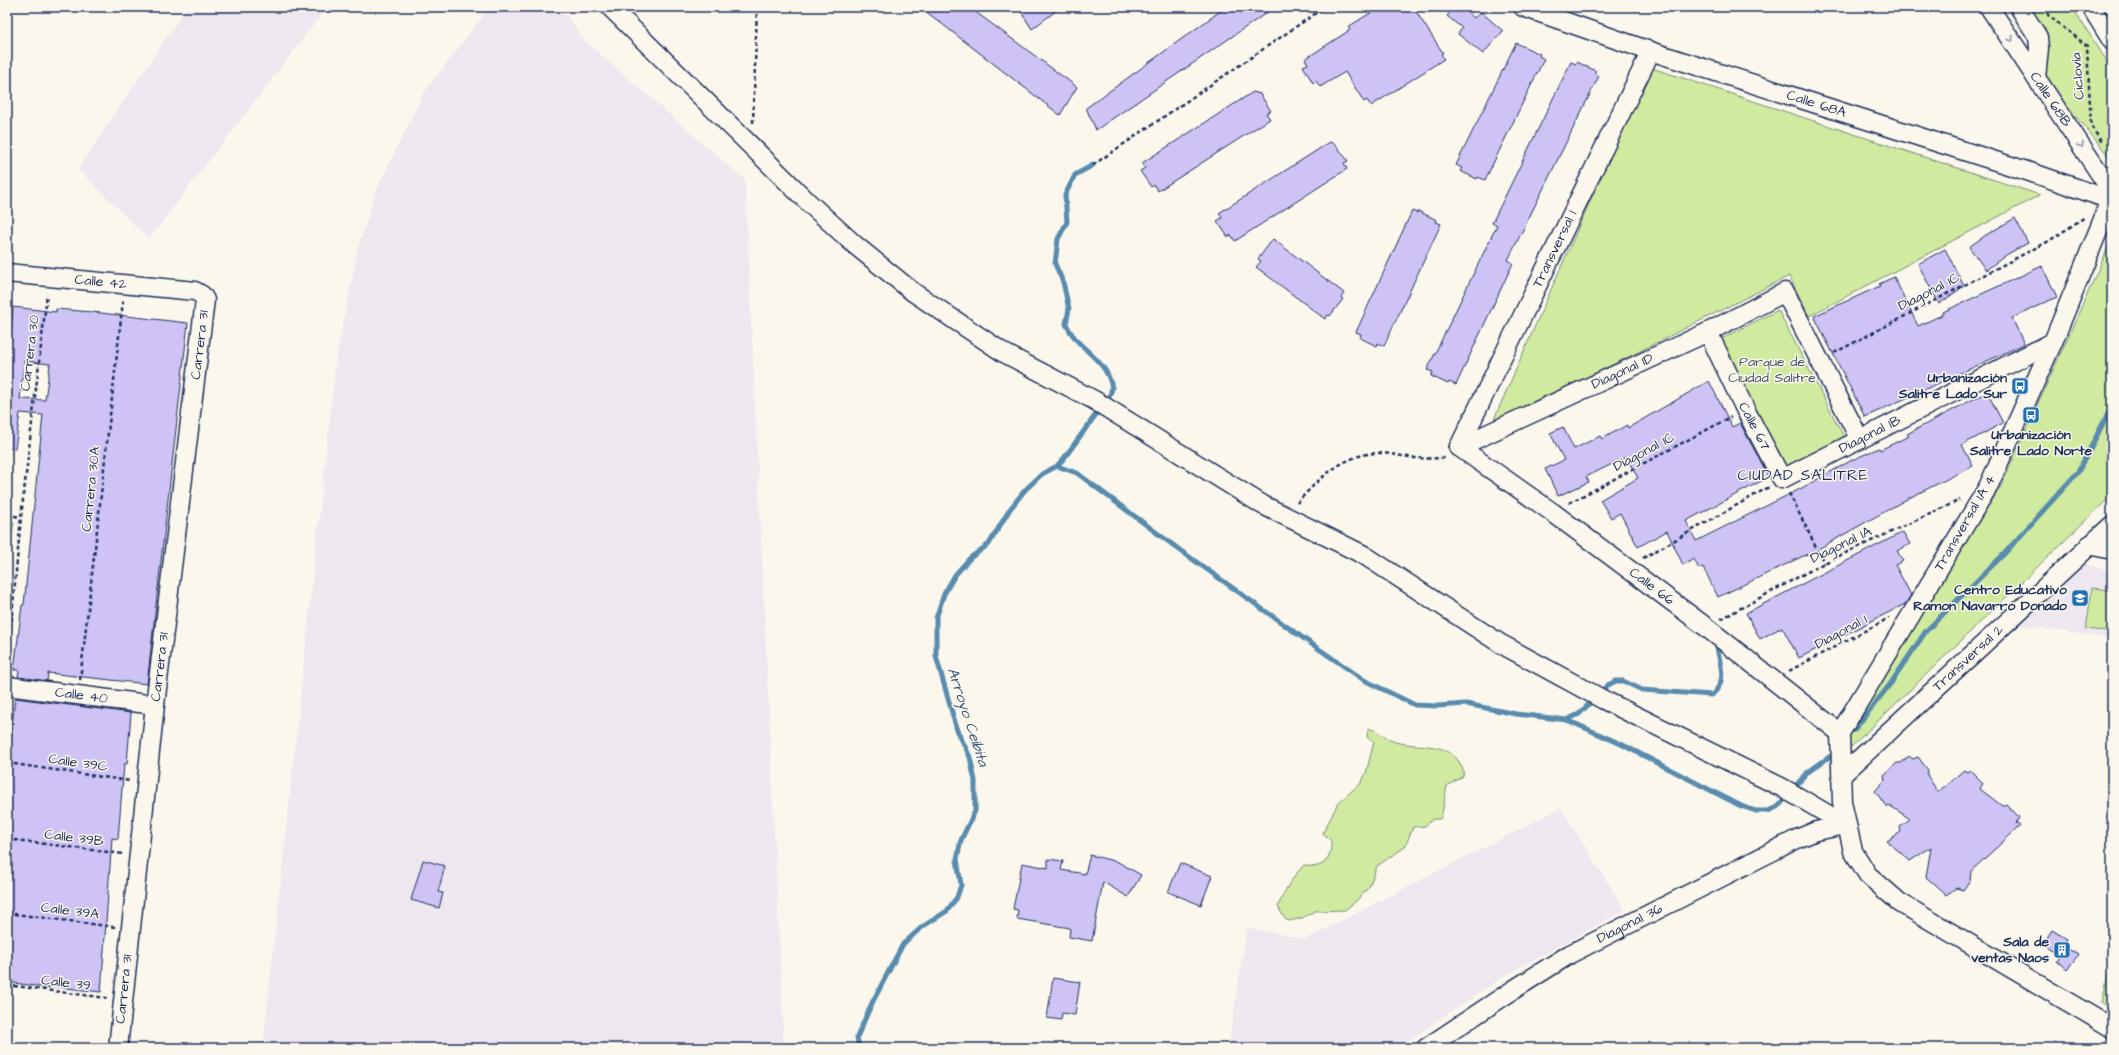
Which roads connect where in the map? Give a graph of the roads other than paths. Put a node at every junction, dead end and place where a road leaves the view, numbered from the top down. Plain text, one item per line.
1 (610, 7) edge
2 (1989, 7) edge
3 (2019, 7) edge
4 (2091, 7) edge
5 (1523, 12) edge
6 (2112, 41) edge
7 (1651, 51) junction
8 (2036, 78) junction
9 (2112, 196) edge
10 (7, 274) edge
11 (195, 291) joint
12 (1708, 332) junction
13 (2053, 342) junction
14 (1860, 440) junction
15 (1466, 452) junction
16 (1782, 479) joint
17 (2112, 525) edge
18 (2089, 545) junction
19 (2112, 550) edge
20 (7, 686) edge
21 (155, 705) junction
22 (1840, 733) junction
23 (1842, 776) junction
24 (1846, 825) junction
25 (2112, 1028) edge
26 (118, 1048) edge
27 (1426, 1048) edge

1 - 24 street
2 -> 8 street, Calle 68B
3 - 8 street
4 - 6 street
5 - 7 street, Calle 68A
7 - 9 street, Calle 68A
7 - 15 street, Transversal 1
8 -> 9 street, Calle 68B
9 - 13 street, Transversal 1A 4
10 - 11 street, Calle 42
11 - 21 street, Carrera 31
12 - 14 street, Diagonal 1D
12 - 15 street, Diagonal 1D
12 - 16 street, Calle 67
13 - 14 street, Diagonal 1B
13 - 22 street, Transversal 1A 4
14 - 16 street, Diagonal 1B
15 - 22 street, Calle 66
17 - 18 street, Transversal 2
18 - 19 street
18 - 23 street, Transversal 2
20 - 21 street, Calle 40
21 - 26 street, Carrera 31
22 - 23 street
23 - 24 street
24 - 25 street
24 - 27 street, Diagonal 36

